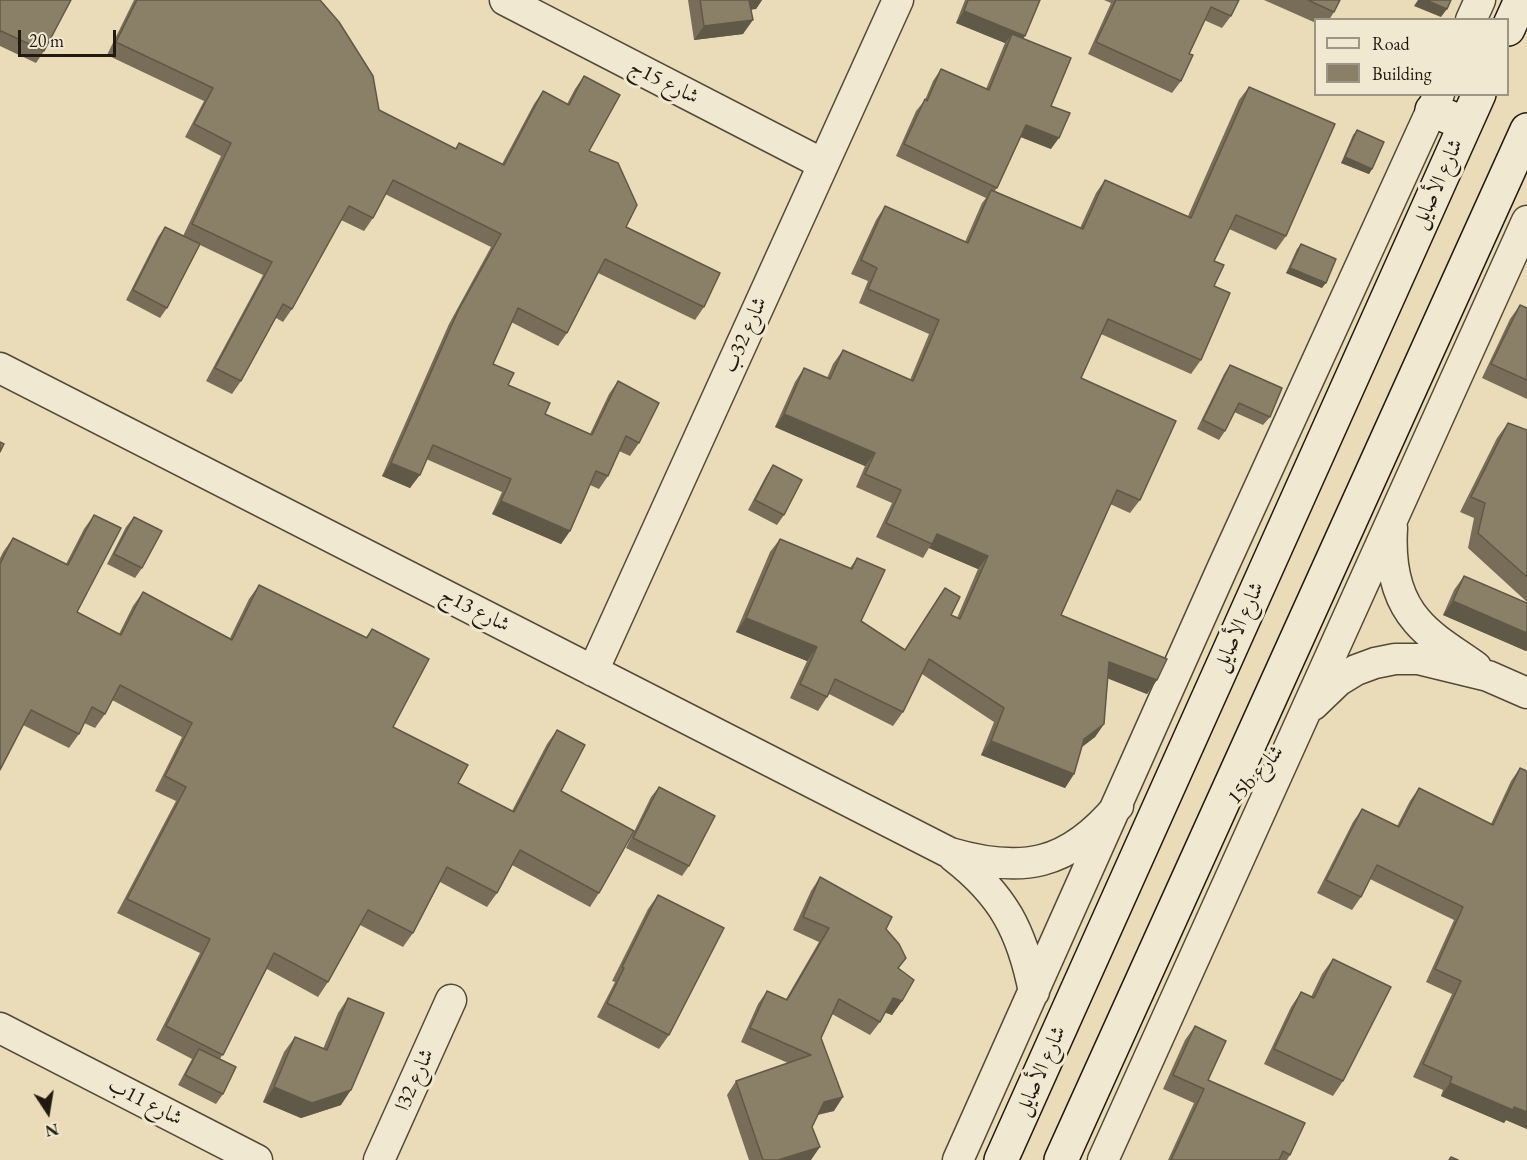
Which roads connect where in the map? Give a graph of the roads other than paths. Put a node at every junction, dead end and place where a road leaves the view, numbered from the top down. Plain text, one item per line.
1 (505, 0) edge
2 (898, 0) edge
3 (1480, 0) edge
4 (1521, 0) edge
5 (1472, 18) edge
6 (1509, 27) edge
7 (1478, 96) edge
8 (1436, 102) edge
9 (1465, 124) junction
10 (1527, 130) edge
11 (823, 164) junction
12 (1527, 220) edge
13 (0, 368) edge
14 (1397, 509) junction
15 (593, 671) junction
16 (1488, 676) junction
17 (1527, 693) edge
18 (1299, 727) junction
19 (1118, 806) junction
20 (1212, 824) junction
21 (950, 853) junction
22 (1034, 992) junction
23 (451, 1000) dead end
24 (0, 1028) edge
25 (257, 1160) edge
26 (379, 1160) edge
27 (958, 1160) edge
28 (1001, 1160) edge
29 (1061, 1160) edge
30 (1103, 1160) edge

1 - 11 street, شارع 15ج
2 - 11 street, شارع 32ب
3 - 5 street
4 - 6 street
7 - 9 street, شارع الأصايل
8 - 9 street
8 - 19 street
9 - 28 street, شارع الأصايل
10 - 20 street
11 - 15 street, شارع 32ب
12 - 14 street
13 - 15 street, شارع 13ج
14 - 16 street
14 - 18 street
15 - 21 street, شارع 13ج
16 - 17 street
16 - 18 street
18 - 20 street, 15b شارع
18 - 30 street
19 - 21 street, شارع 13ج
19 - 22 street
20 - 29 street
21 - 22 street, شارع 13ج
22 - 27 street
23 - 26 street, شارع 32ا
24 - 25 street, شارع 11ب

